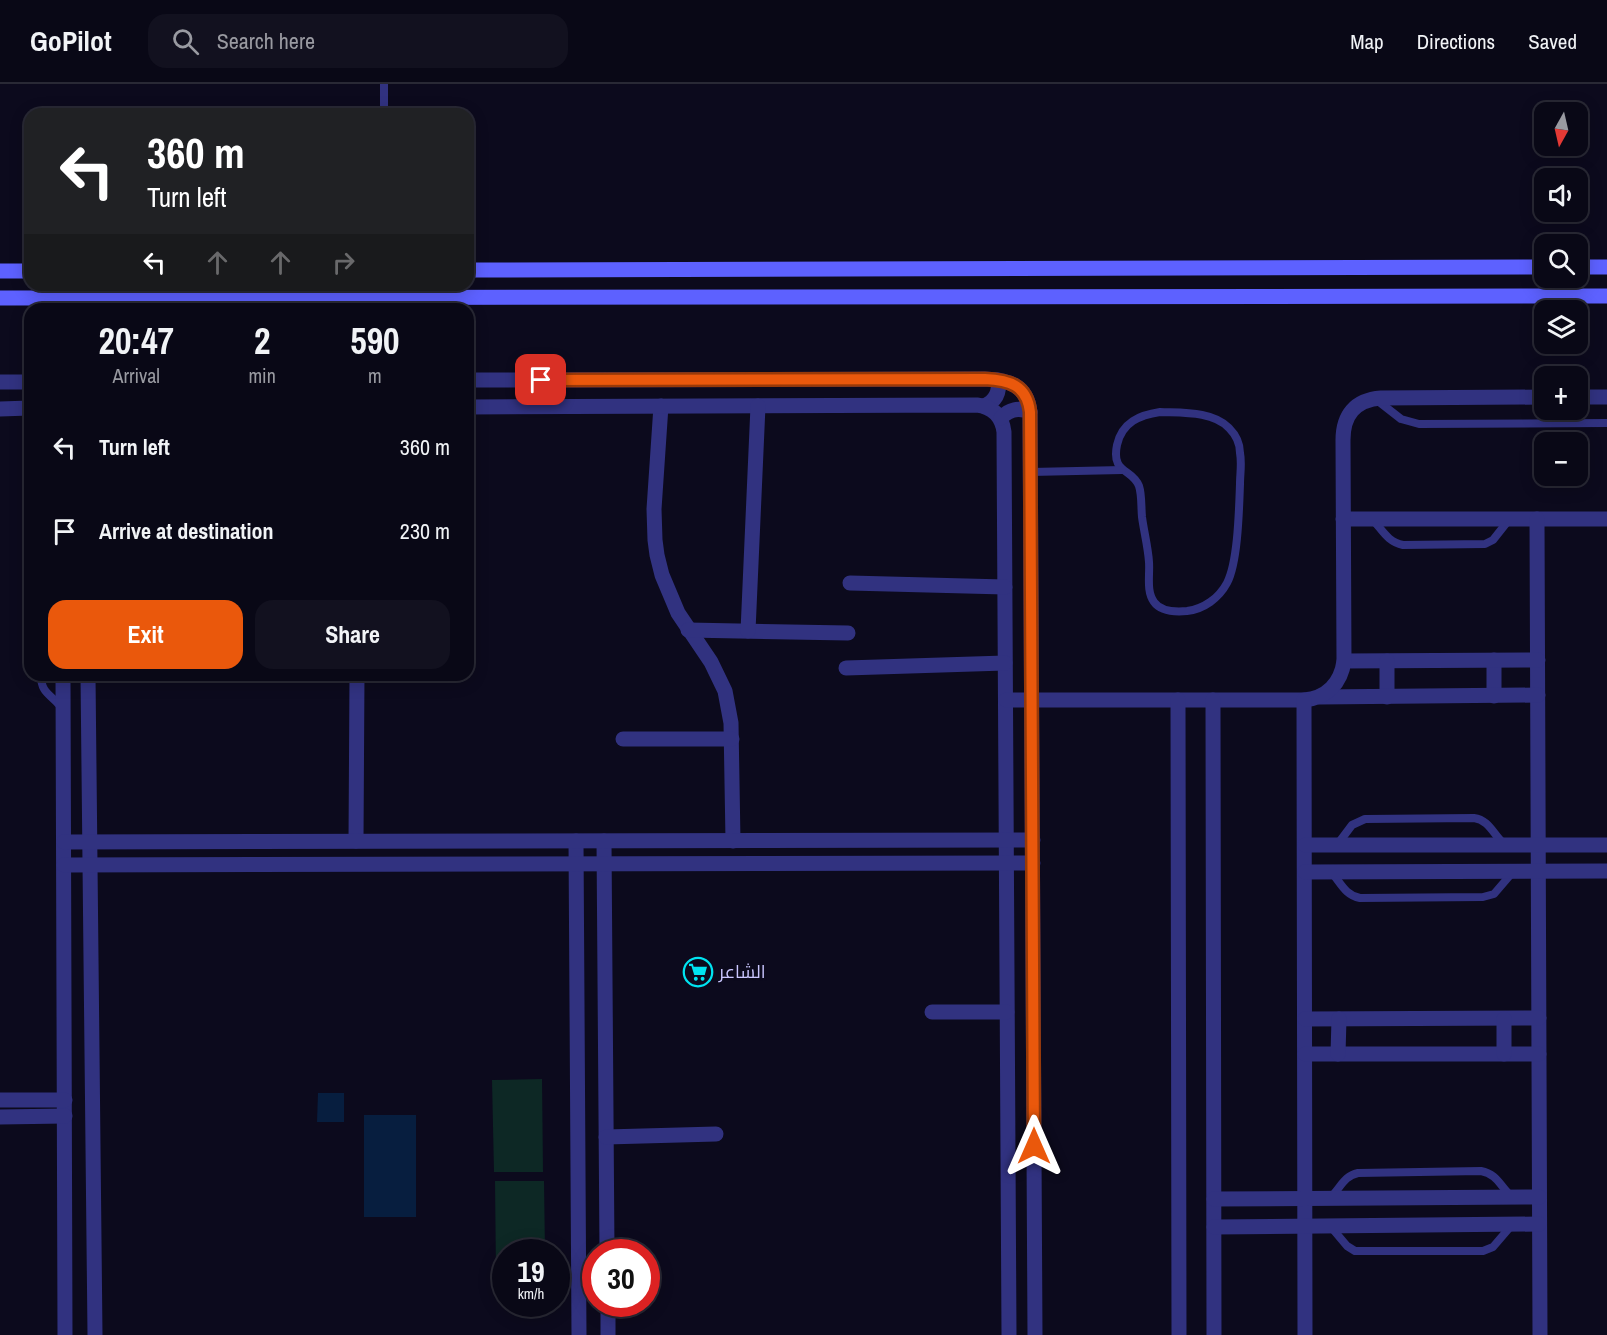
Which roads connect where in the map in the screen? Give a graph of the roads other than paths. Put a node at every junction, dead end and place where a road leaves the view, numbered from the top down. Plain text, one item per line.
1 (384, 84) edge
2 (384, 108) edge
3 (1534, 267) edge
4 (1588, 267) edge
5 (1607, 267) edge
6 (474, 270) edge
7 (0, 271) edge
8 (24, 271) edge
9 (1607, 296) edge
10 (0, 298) edge
11 (474, 380) edge
12 (998, 380) junction
13 (0, 382) edge
14 (24, 382) edge
15 (1534, 397) edge
16 (1588, 397) edge
17 (1607, 397) edge
18 (1375, 398) junction
19 (660, 406) junction
20 (758, 406) junction
21 (984, 406) junction
22 (474, 407) edge
23 (24, 408) edge
24 (0, 409) edge
25 (1030, 412) junction
26 (1001, 418) junction
27 (1607, 423) edge
28 (1122, 470) junction
29 (1031, 472) junction
30 (1343, 519) junction
31 (1372, 519) junction
32 (1510, 519) junction
33 (1537, 519) junction
34 (1607, 519) edge
35 (850, 583) dead end
36 (1005, 587) junction
37 (688, 630) junction
38 (748, 631) junction
39 (848, 633) dead end
40 (1494, 660) junction
41 (1538, 660) junction
42 (1344, 661) junction
43 (1387, 661) junction
44 (1005, 663) junction
45 (846, 668) dead end
46 (41, 681) edge
47 (63, 681) edge
48 (88, 681) edge
49 (357, 681) edge
50 (1538, 695) junction
51 (1494, 696) junction
52 (1387, 697) junction
53 (1310, 699) junction
54 (1006, 700) junction
55 (1032, 700) junction
56 (1178, 700) junction
57 (1213, 700) junction
58 (64, 710) junction
59 (623, 739) dead end
60 (732, 740) junction
61 (1006, 840) junction
62 (1033, 840) junction
63 (90, 841) junction
64 (356, 841) junction
65 (576, 841) junction
66 (604, 841) junction
67 (733, 841) junction
68 (64, 842) junction
69 (1305, 845) junction
70 (1337, 845) junction
71 (1505, 845) junction
72 (1538, 845) junction
73 (1607, 845) edge
74 (1006, 863) junction
75 (1033, 863) junction
76 (576, 864) junction
77 (604, 864) junction
78 (64, 865) junction
79 (90, 865) junction
80 (1305, 872) junction
81 (1331, 872) junction
82 (1513, 872) junction
83 (1538, 872) junction
84 (1607, 872) edge
85 (932, 1012) dead end
86 (1007, 1012) junction
87 (1539, 1018) junction
88 (1305, 1019) junction
89 (1338, 1019) junction
90 (1504, 1019) junction
91 (1305, 1054) junction
92 (1338, 1054) junction
93 (1503, 1054) junction
94 (1539, 1054) junction
95 (0, 1100) edge
96 (65, 1100) junction
97 (65, 1116) junction
98 (0, 1117) edge
99 (716, 1134) dead end
100 (606, 1137) junction
101 (1512, 1197) junction
102 (1539, 1197) junction
103 (1305, 1198) junction
104 (1330, 1198) junction
105 (1214, 1199) junction
106 (1539, 1224) junction
107 (1513, 1225) junction
108 (1305, 1226) junction
109 (1330, 1226) junction
110 (1214, 1227) junction
111 (607, 1239) edge
112 (608, 1317) edge
113 (65, 1335) edge
114 (95, 1335) edge
115 (579, 1335) edge
116 (608, 1335) edge
117 (1009, 1335) edge
118 (1035, 1335) edge
119 (1179, 1335) edge
120 (1214, 1335) edge
121 (1305, 1335) edge
122 (1540, 1335) edge

1 - 2 lane
3 - 6 street
4 - 5 street
7 - 8 street
9 - 10 street
11 - 12 street
12 - 21 street
12 - 25 street
13 - 14 street
15 - 18 street
16 - 17 street
18 - 27 lane
18 - 30 street
19 - 20 street
19 - 22 street
19 - 37 street
20 - 21 street
20 - 38 street
21 - 26 street
23 - 24 street
25 - 26 street
25 - 29 street
26 - 36 street
28 - 28 lane
28 - 29 lane
29 - 55 street
30 - 31 street
30 - 42 street
31 - 32 street
31 - 32 lane
32 - 33 street
33 - 34 street
33 - 41 street
35 - 36 street
36 - 44 street
37 - 38 street
37 - 60 street
38 - 39 street
40 - 41 street
40 - 43 street
40 - 51 street
41 - 50 street
42 - 43 street
42 - 53 street
43 - 52 street
44 - 45 street
44 - 54 street
46 - 58 lane
47 - 58 street
48 - 63 street
49 - 64 street
50 - 51 street
50 - 72 street
51 - 52 street
52 - 53 street
53 - 57 street
53 - 69 street
54 - 55 street
54 - 61 street
55 - 56 street
55 - 62 street
56 - 57 street
56 - 119 street
57 - 105 street
58 - 68 street
59 - 60 street
60 - 67 street
61 - 62 street
61 - 67 street
61 - 74 street
62 - 75 street
63 - 64 street
63 - 68 street
63 - 79 street
64 - 65 street
65 - 66 street
65 - 76 street
66 - 67 street
66 - 77 street
68 - 78 street
69 - 70 street
69 - 80 street
70 - 71 street
70 - 71 lane
71 - 72 street
72 - 73 street
72 - 83 street
74 - 75 street
74 - 77 street
74 - 86 street
75 - 118 street
76 - 77 street
76 - 79 street
76 - 115 street
77 - 100 street
78 - 79 street
78 - 96 street
79 - 114 street
80 - 81 street
80 - 88 street
81 - 82 street
81 - 82 lane
82 - 83 street
83 - 84 street
83 - 87 street
85 - 86 street
86 - 117 street
87 - 90 street
87 - 94 street
88 - 89 street
88 - 91 street
89 - 90 street
89 - 92 street
90 - 93 street
91 - 92 street
91 - 103 street
92 - 93 street
93 - 94 street
94 - 102 street
95 - 96 street
96 - 97 street
97 - 98 street
97 - 113 street
99 - 100 street
100 - 111 street
101 - 102 street
101 - 104 street
101 - 104 lane
102 - 106 street
103 - 104 street
103 - 105 street
103 - 108 street
105 - 110 street
106 - 107 street
106 - 122 street
107 - 109 street
107 - 109 lane
108 - 109 street
108 - 110 street
108 - 121 street
110 - 120 street
112 - 116 street

